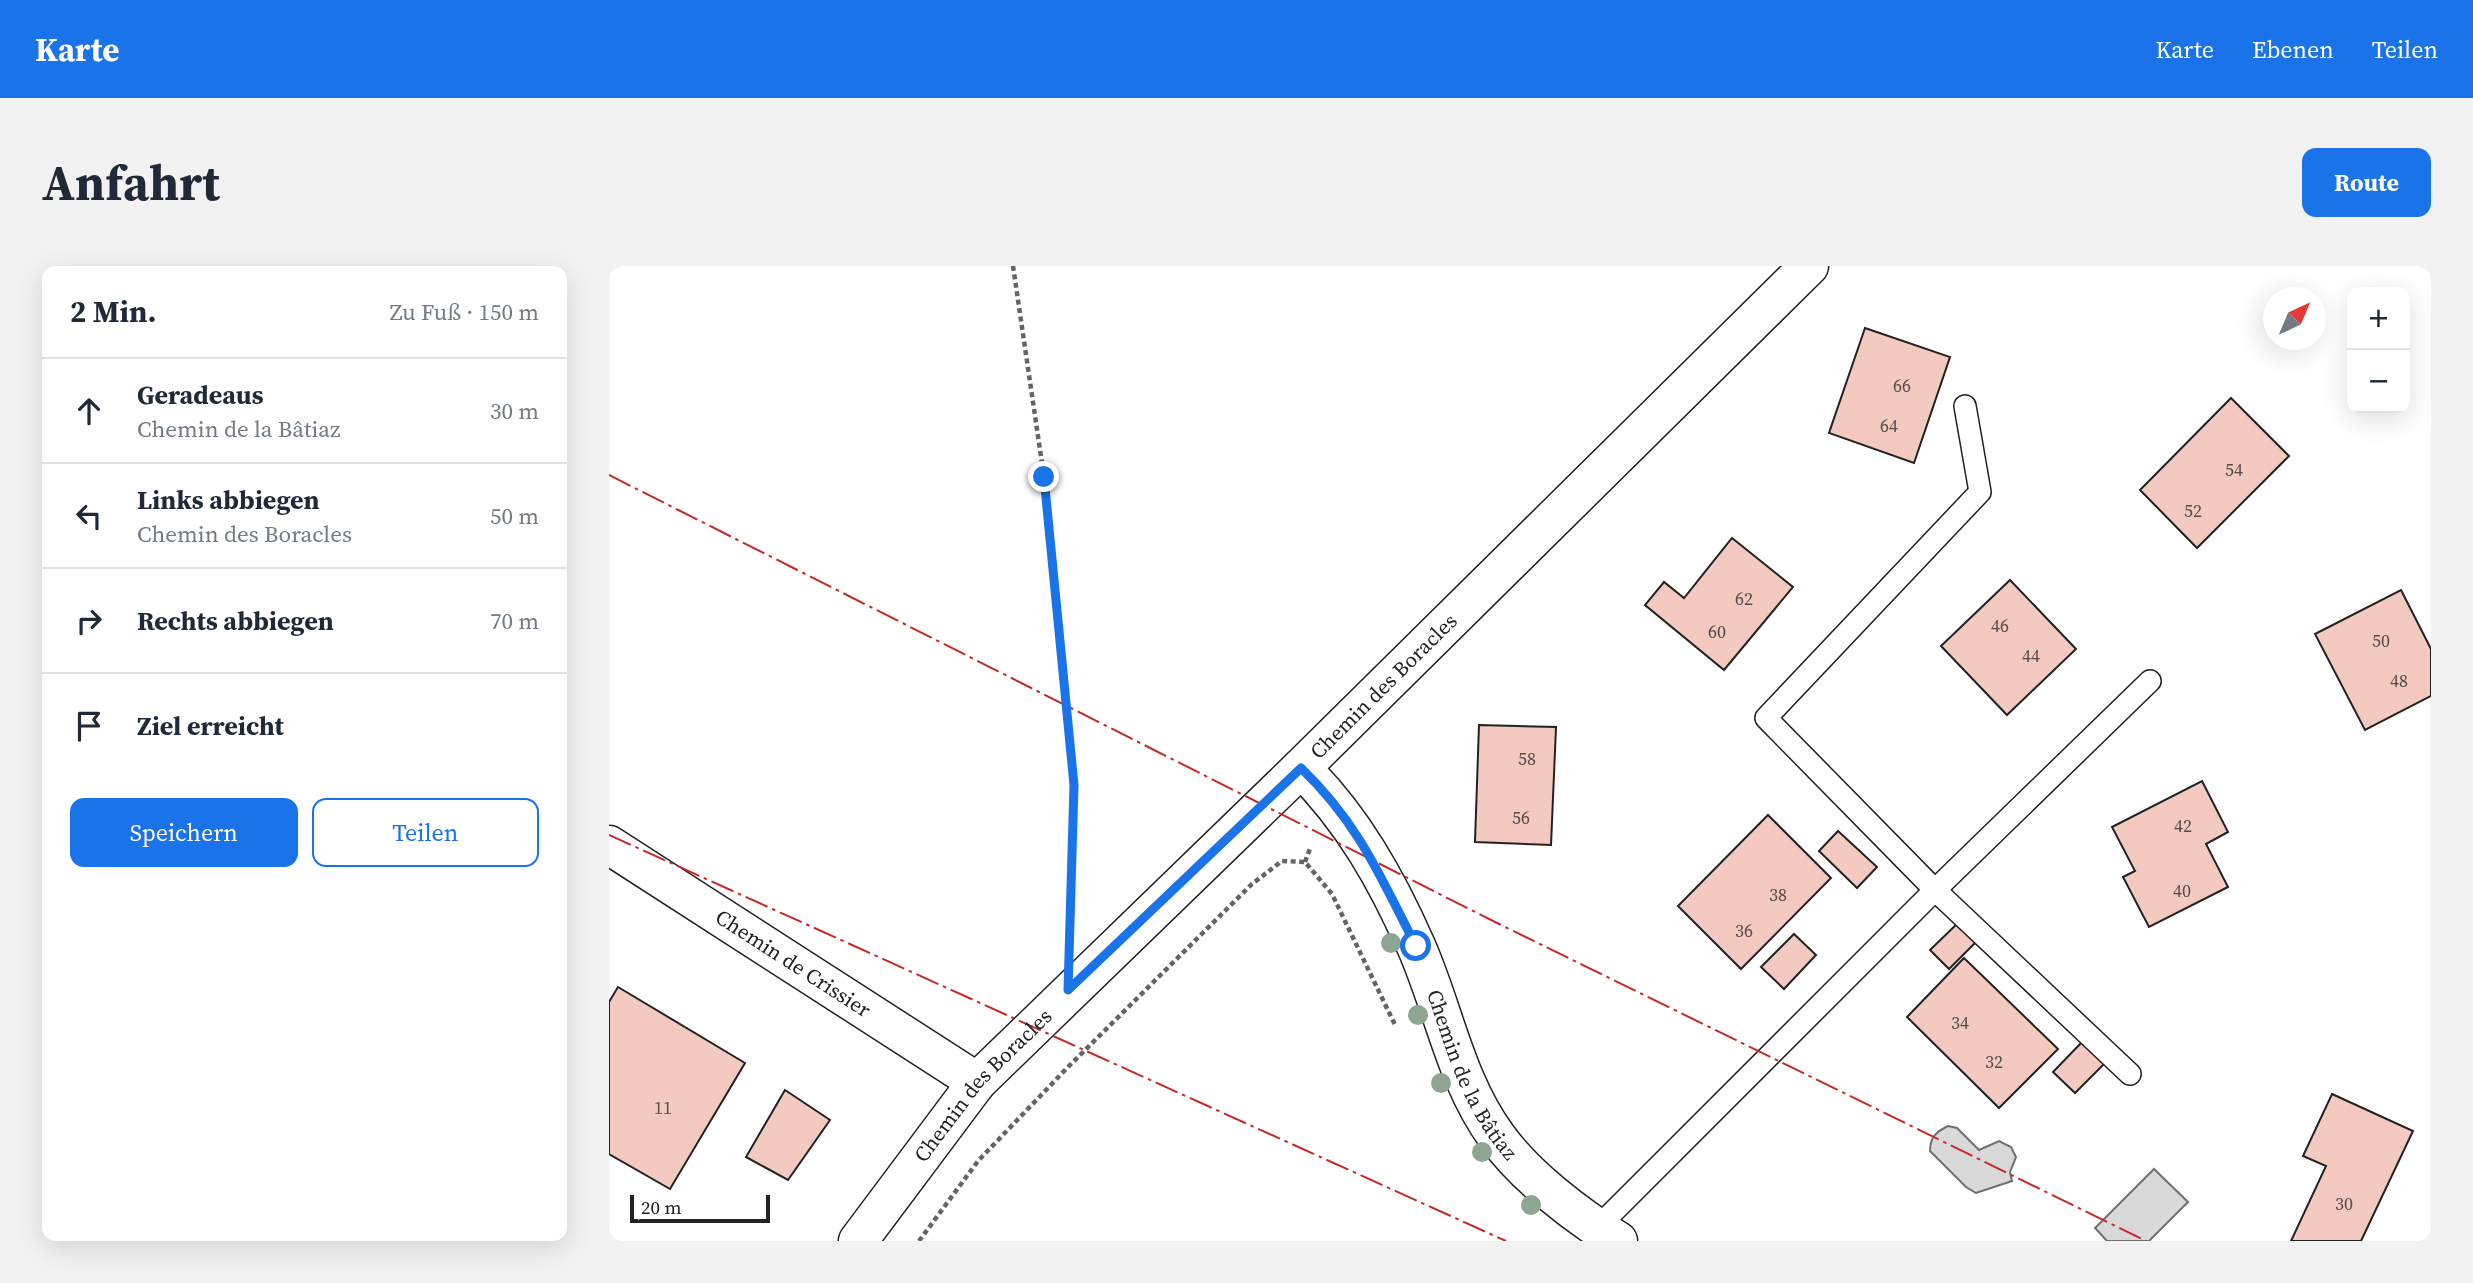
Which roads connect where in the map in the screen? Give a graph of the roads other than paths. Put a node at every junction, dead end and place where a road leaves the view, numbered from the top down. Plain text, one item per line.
1 (1809, 266) edge
2 (1965, 405) dead end
3 (2150, 681) dead end
4 (1301, 768) junction
5 (609, 845) edge
6 (1935, 890) junction
7 (2130, 1074) dead end
8 (977, 1082) junction
9 (1607, 1234) edge
10 (858, 1241) edge

1 - 4 street, Chemin des Boracles
2 - 6 lane
3 - 6 lane
4 - 8 street, Chemin des Boracles
4 - 9 street, Chemin de la Bâtiaz
5 - 8 street, Chemin de Crissier
6 - 7 lane
6 - 9 lane
8 - 10 street, Chemin des Boracles

